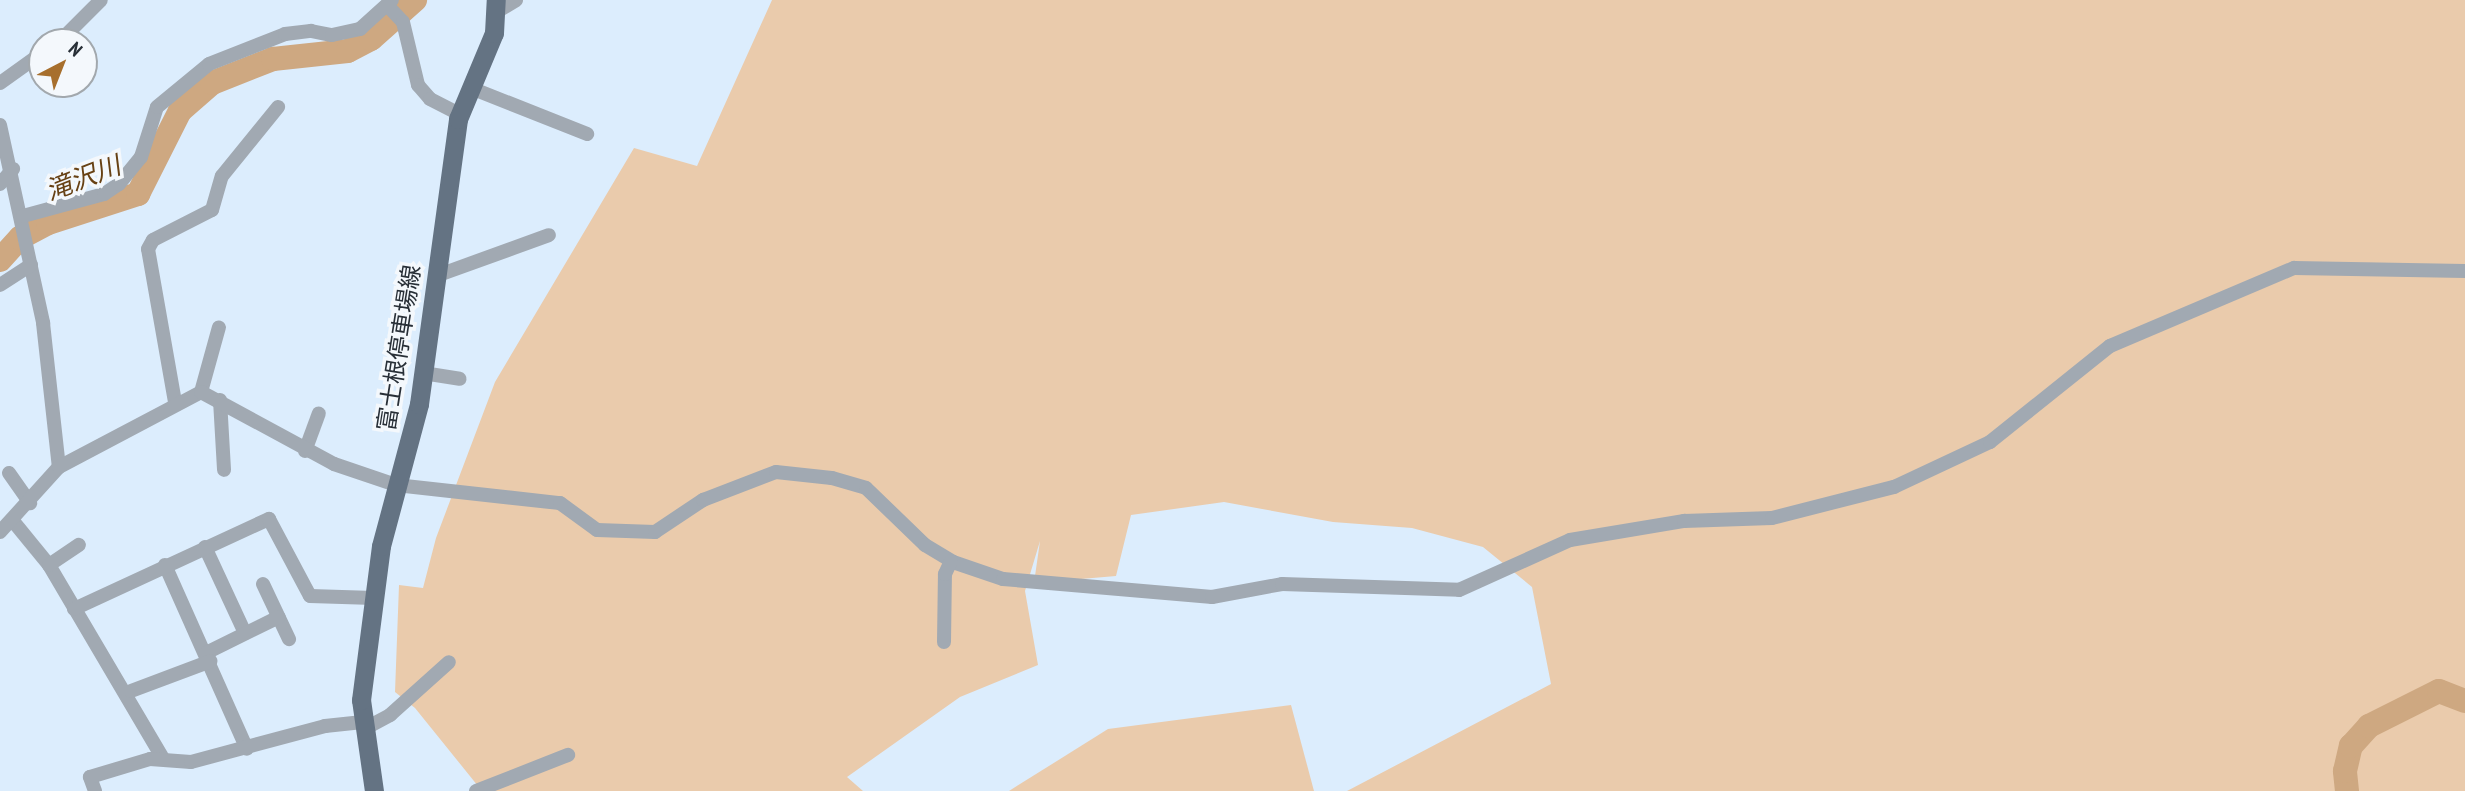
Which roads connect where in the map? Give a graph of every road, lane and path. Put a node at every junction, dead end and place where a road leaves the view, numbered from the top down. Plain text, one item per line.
1 (101, 0) edge
2 (516, 0) edge
3 (390, 2) edge
4 (497, 5) edge
5 (74, 28) edge
6 (28, 63) edge
7 (0, 83) edge
8 (471, 88) junction
9 (278, 107) dead end
10 (460, 114) junction
11 (0, 125) edge
12 (587, 134) dead end
13 (13, 169) junction
14 (0, 184) edge
15 (24, 219) junction
16 (549, 235) dead end
17 (30, 258) junction
18 (2465, 271) edge
19 (436, 276) junction
20 (0, 285) edge
21 (219, 327) dead end
22 (424, 373) junction
23 (460, 379) dead end
24 (201, 392) junction
25 (220, 400) junction
26 (175, 402) junction
27 (319, 413) dead end
28 (305, 451) junction
29 (59, 467) junction
30 (224, 470) dead end
31 (9, 473) dead end
32 (396, 485) junction
33 (30, 503) junction
34 (13, 521) junction
35 (0, 532) edge
36 (79, 545) dead end
37 (205, 547) junction
38 (951, 561) junction
39 (48, 565) junction
40 (165, 565) junction
41 (263, 584) dead end
42 (374, 598) junction
43 (74, 609) junction
44 (279, 617) junction
45 (245, 633) junction
46 (289, 639) dead end
47 (944, 642) dead end
48 (209, 657) junction
49 (449, 662) dead end
50 (131, 691) dead end
51 (363, 726) junction
52 (247, 749) junction
53 (568, 755) dead end
54 (162, 757) junction
55 (95, 791) edge
56 (374, 791) edge
57 (476, 791) edge

1 - 5 street
2 - 4 street
3 - 10 street
3 - 15 street
4 - 8 main road, 富士根停車場線
6 - 7 street
8 - 10 main road, 富士根停車場線
8 - 12 street
9 - 26 street
10 - 19 main road, 富士根停車場線
11 - 13 street
13 - 14 street
13 - 15 street
15 - 17 street
16 - 19 street
17 - 20 street
17 - 29 street
18 - 38 street
19 - 22 main road, 富士根停車場線
21 - 24 street
22 - 23 street
22 - 32 main road, 富士根停車場線
24 - 25 street
24 - 26 street
25 - 28 street
25 - 30 street
26 - 29 street
27 - 28 street
28 - 32 street
29 - 33 street
31 - 33 street
32 - 38 street
32 - 42 main road, 富士根停車場線
33 - 34 street
34 - 35 street
34 - 39 street
36 - 39 street
37 - 40 street
37 - 42 street
37 - 45 street
38 - 47 street
39 - 43 street
40 - 43 street
40 - 48 street
41 - 44 street
42 - 51 main road, 富士根停車場線
43 - 54 street
44 - 45 street
44 - 46 street
45 - 48 street
48 - 50 street
48 - 52 street
49 - 51 street
51 - 52 street
51 - 56 main road, 富士根停車場線
52 - 54 street
53 - 57 street
54 - 55 street

